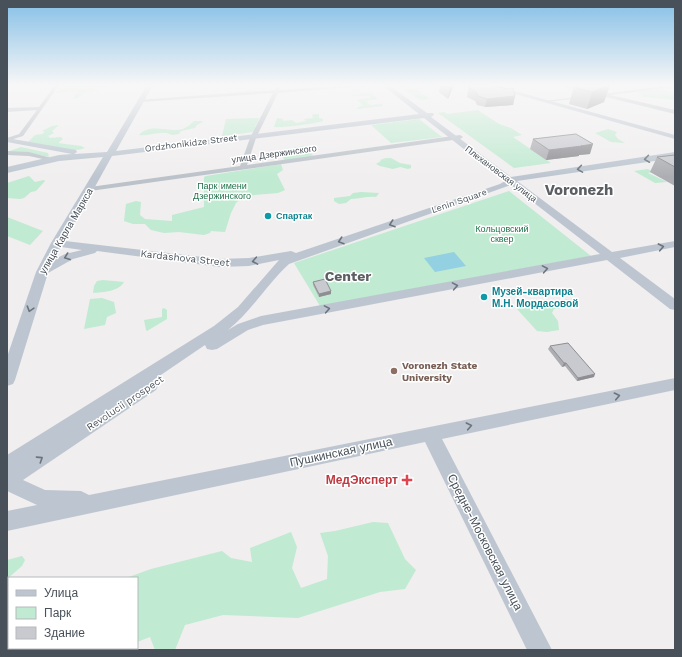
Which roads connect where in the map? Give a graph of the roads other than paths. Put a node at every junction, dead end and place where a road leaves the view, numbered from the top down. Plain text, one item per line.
1 (35, 116) edge
2 (131, 116) edge
3 (264, 116) edge
4 (421, 116) edge
5 (428, 116) edge
6 (599, 116) edge
7 (255, 135) junction
8 (675, 137) edge
9 (457, 138) junction
10 (8, 140) edge
11 (173, 145) junction
12 (111, 151) junction
13 (7, 153) edge
14 (675, 155) edge
15 (52, 159) junction
16 (243, 167) junction
17 (7, 170) edge
18 (513, 180) junction
19 (90, 189) junction
20 (57, 243) junction
21 (675, 244) edge
22 (321, 248) junction
23 (643, 250) junction
24 (120, 252) junction
25 (615, 256) junction
26 (638, 267) junction
27 (42, 272) junction
28 (260, 289) junction
29 (675, 295) edge
30 (675, 306) edge
31 (288, 316) junction
32 (237, 324) junction
33 (8, 374) edge
34 (675, 384) edge
35 (430, 434) junction
36 (7, 465) edge
37 (7, 481) edge
38 (105, 500) junction
39 (7, 521) edge
40 (540, 650) edge

1 - 10 street
2 - 12 street, улица Карла Маркса
3 - 7 street
4 - 7 street, Ordzhonikidze Street
5 - 9 street, Плехановская улица
6 - 8 street
7 - 11 street, Ordzhonikidze Street
7 - 16 street
9 - 16 street, улица Дзержинского
9 - 18 street, Плехановская улица
10 - 11 street
11 - 12 street, Ordzhonikidze Street
12 - 15 street, Ordzhonikidze Street
12 - 19 street, улица Карла Маркса
13 - 15 street
14 -> 18 street, Lenin Square
15 - 17 street, Ordzhonikidze Street
16 - 19 street, улица Дзержинского
18 -> 22 street, Lenin Square
18 - 25 street, Плехановская улица
19 - 20 street, улица Карла Маркса
20 - 24 street, Kardashova Street
20 - 27 street, улица Карла Маркса
23 -> 21 street, Lenin Square
22 -> 24 street, Kardashova Street
22 - 28 street, Lenin Square
23 - 25 street, Lenin Square
23 - 26 street
24 -> 27 street, Kardashova Street
25 - 26 street, Плехановская улица
25 - 30 street, Плехановская улица
31 -> 25 street, Lenin Square
26 - 29 street, Плехановская улица
27 -> 33 street, улица Карла Маркса
28 - 31 street, Lenin Square
28 - 32 street, Lenin Square
31 - 32 street, Lenin Square
32 - 36 street, Revolucii prospect
37 -> 32 street, Revolucii prospect
35 -> 34 street, Пушкинская улица
35 - 38 street, Пушкинская улица
35 - 40 street, Средне-Московская улица
37 - 38 street
38 - 39 street, Пушкинская улица

